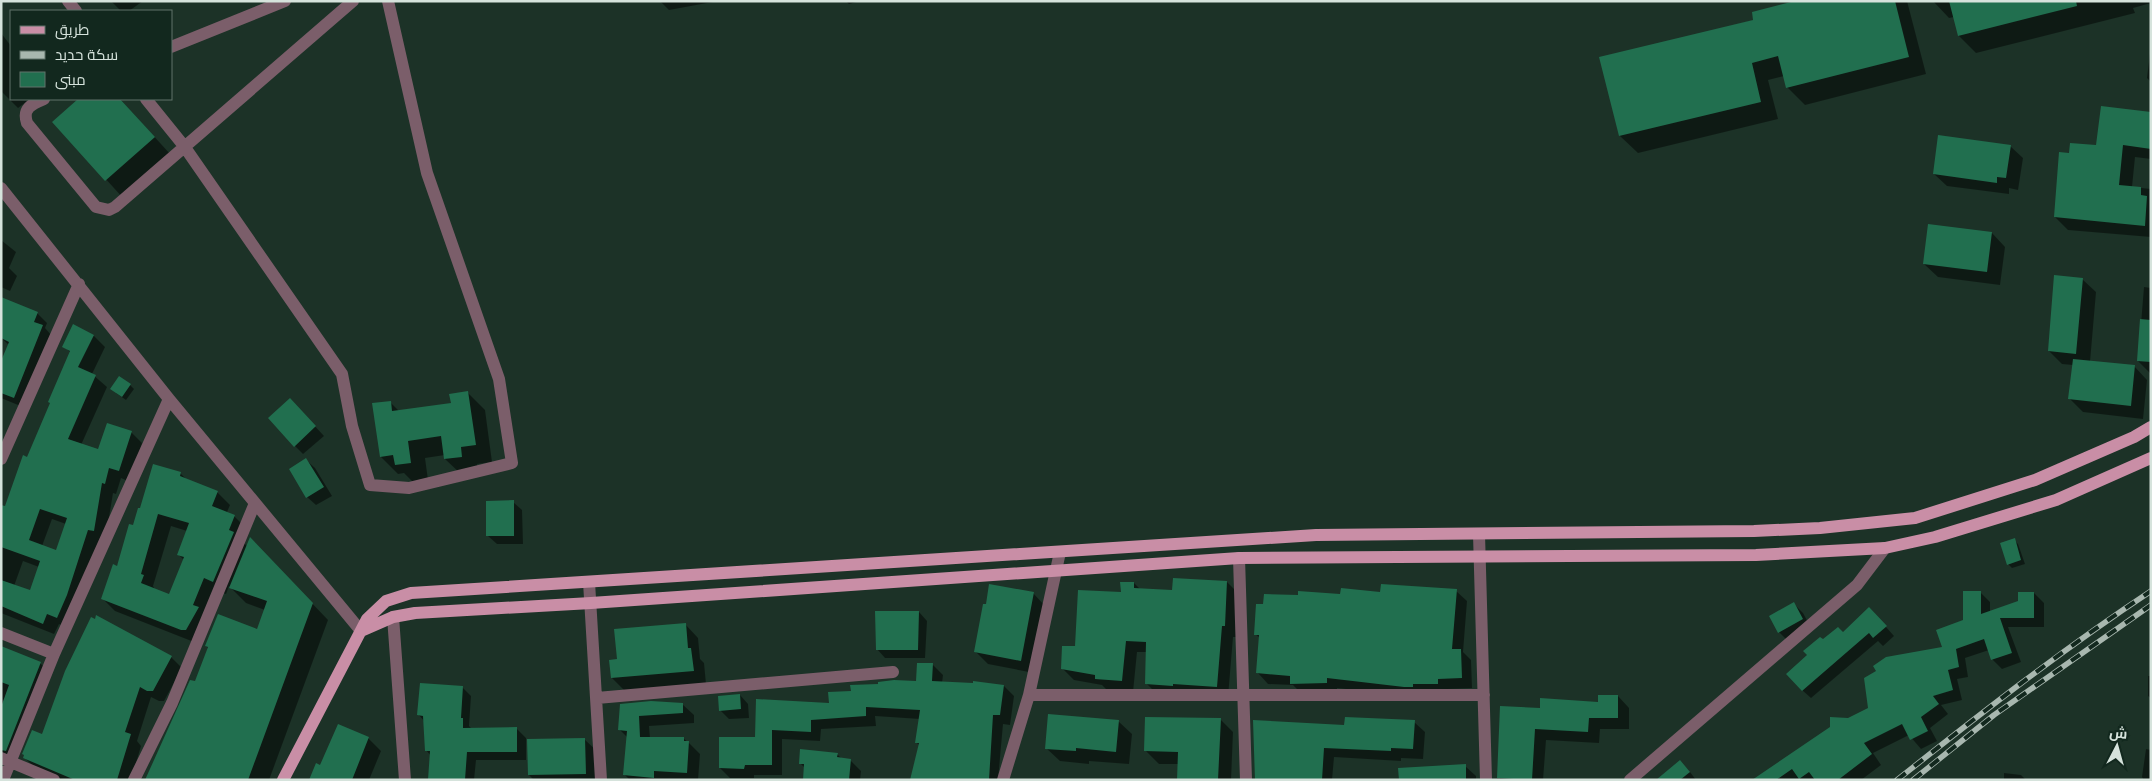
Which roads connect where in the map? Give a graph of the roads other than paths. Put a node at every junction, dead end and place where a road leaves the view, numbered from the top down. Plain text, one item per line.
1 (285, 1) edge
2 (353, 1) edge
3 (388, 1) edge
4 (172, 47) edge
5 (41, 100) edge
6 (147, 100) edge
7 (184, 146) junction
8 (1, 188) edge
9 (78, 284) junction
10 (169, 399) junction
11 (2151, 427) edge
12 (2151, 458) edge
13 (1, 460) edge
14 (255, 503) junction
15 (1479, 534) junction
16 (1885, 548) junction
17 (1060, 552) junction
18 (1480, 557) junction
19 (1239, 558) junction
20 (1057, 571) junction
21 (590, 582) junction
22 (591, 603) junction
23 (393, 617) junction
24 (361, 631) junction
25 (1, 633) edge
26 (54, 654) junction
27 (893, 672) dead end
28 (1029, 695) junction
29 (1484, 695) junction
30 (1244, 696) junction
31 (597, 698) junction
32 (6, 760) edge
33 (3, 780) edge
34 (54, 780) edge
35 (134, 780) edge
36 (283, 780) edge
37 (405, 780) edge
38 (601, 780) edge
39 (1003, 780) edge
40 (1246, 780) edge
41 (1486, 780) edge
42 (1630, 780) edge

1 - 4 street
2 - 7 street
3 - 7 street
5 - 7 street
6 - 7 street
8 - 9 street
9 - 10 street
9 - 13 street
10 - 14 street
10 - 26 street
11 - 15 main road
12 - 16 main road
14 - 24 street
14 - 35 street
15 - 17 main road
15 - 18 street
16 - 18 main road
16 - 42 street
17 - 20 street
17 - 21 main road
18 - 19 main road
18 - 29 street
19 - 20 main road
19 - 30 street
20 - 22 main road
20 - 28 street
21 - 22 street
21 - 24 main road
22 - 23 main road
22 - 31 street
23 - 24 main road
23 - 37 street
24 - 36 main road
25 - 26 street
26 - 32 street
27 - 31 street
28 - 30 street
28 - 39 street
29 - 30 street
29 - 41 street
30 - 40 street
31 - 38 street
32 - 33 street
32 - 34 street

